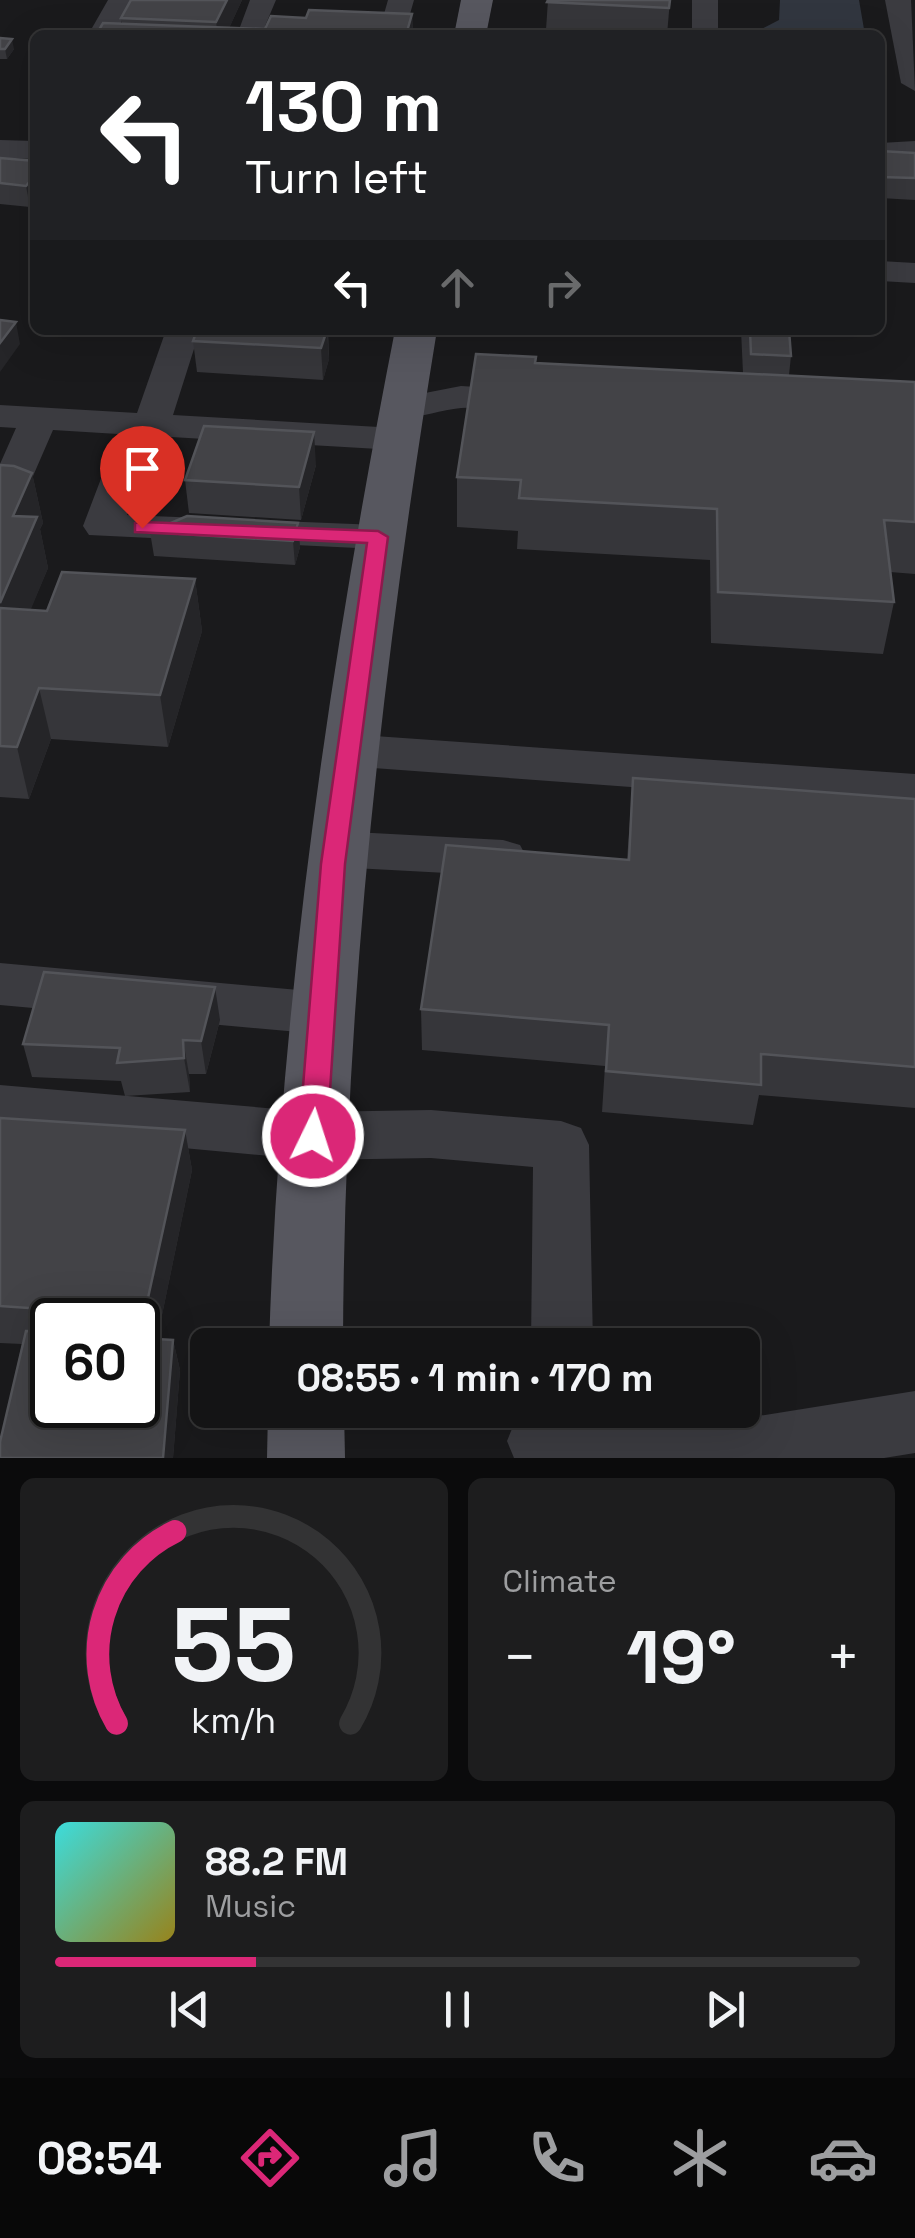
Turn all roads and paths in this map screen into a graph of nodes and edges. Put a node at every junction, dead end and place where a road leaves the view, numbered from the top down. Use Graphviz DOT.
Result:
graph roads {
  1 [pos="121,0"];
  2 [pos="263,0"];
  3 [pos="401,0"];
  4 [pos="477,0"];
  5 [pos="705,0"];
  6 [pos="898,0"];
  7 [pos="104,30"];
  8 [pos="250,30"];
  9 [pos="392,30"];
  10 [pos="471,30"];
  11 [pos="706,30"];
  12 [pos="915,82"];
  13 [pos="0,149"];
  14 [pos="30,150"];
  15 [pos="915,150"];
  16 [pos="885,152"];
  17 [pos="885,272"];
  18 [pos="915,273"];
  19 [pos="182,335"];
  20 [pos="415,335"];
  21 [pos="570,402"];
  22 [pos="0,416"];
  23 [pos="39,419"];
  24 [pos="399,423"];
  25 [pos="146,424"];
  26 [pos="0,506"];
  27 [pos="378,537"];
  28 [pos="346,750"];
  29 [pos="915,791"];
  30 [pos="335,849"];
  31 [pos="546,861"];
  32 [pos="0,984"];
  33 [pos="321,1013"];
  34 [pos="0,1108"];
  35 [pos="313,1136"];
  36 [pos="307,1328"];
  37 [pos="562,1328"];
  38 [pos="915,1422"];
  39 [pos="306,1428"];
  40 [pos="542,1436"];
  41 [pos="739,1454"];
  42 [pos="306,1458"];
  1 -- 7 [label="street"];
  2 -- 8 [label="street"];
  3 -- 9 [label="street"];
  4 -- 10 [label="main road"];
  5 -- 11 [label="street"];
  6 -- 12 [label="street"];
  13 -- 14 [label="street"];
  15 -- 16 [label="street"];
  17 -- 18 [label="street"];
  19 -- 25 [label="street"];
  20 -- 24 [label="main road"];
  21 -- 24 [label="street"];
  22 -- 23 [label="street"];
  23 -- 25 [label="street"];
  23 -- 26 [label="street"];
  24 -- 25 [label="street"];
  24 -- 27 [label="main road"];
  25 -- 27 [label="street"];
  27 -- 28 [label="main road"];
  28 -- 29 [label="street"];
  28 -- 30 [label="main road"];
  30 -- 31 [label="street"];
  30 -- 33 [label="main road"];
  32 -- 33 [label="street"];
  33 -- 35 [label="main road"];
  34 -- 35 [label="street"];
  35 -- 36 [label="main road"];
  35 -- 37 [label="street"];
  38 -- 41 [label="street"];
  39 -- 42 [label="main road"];
  40 -- 41 [label="street"];
}
